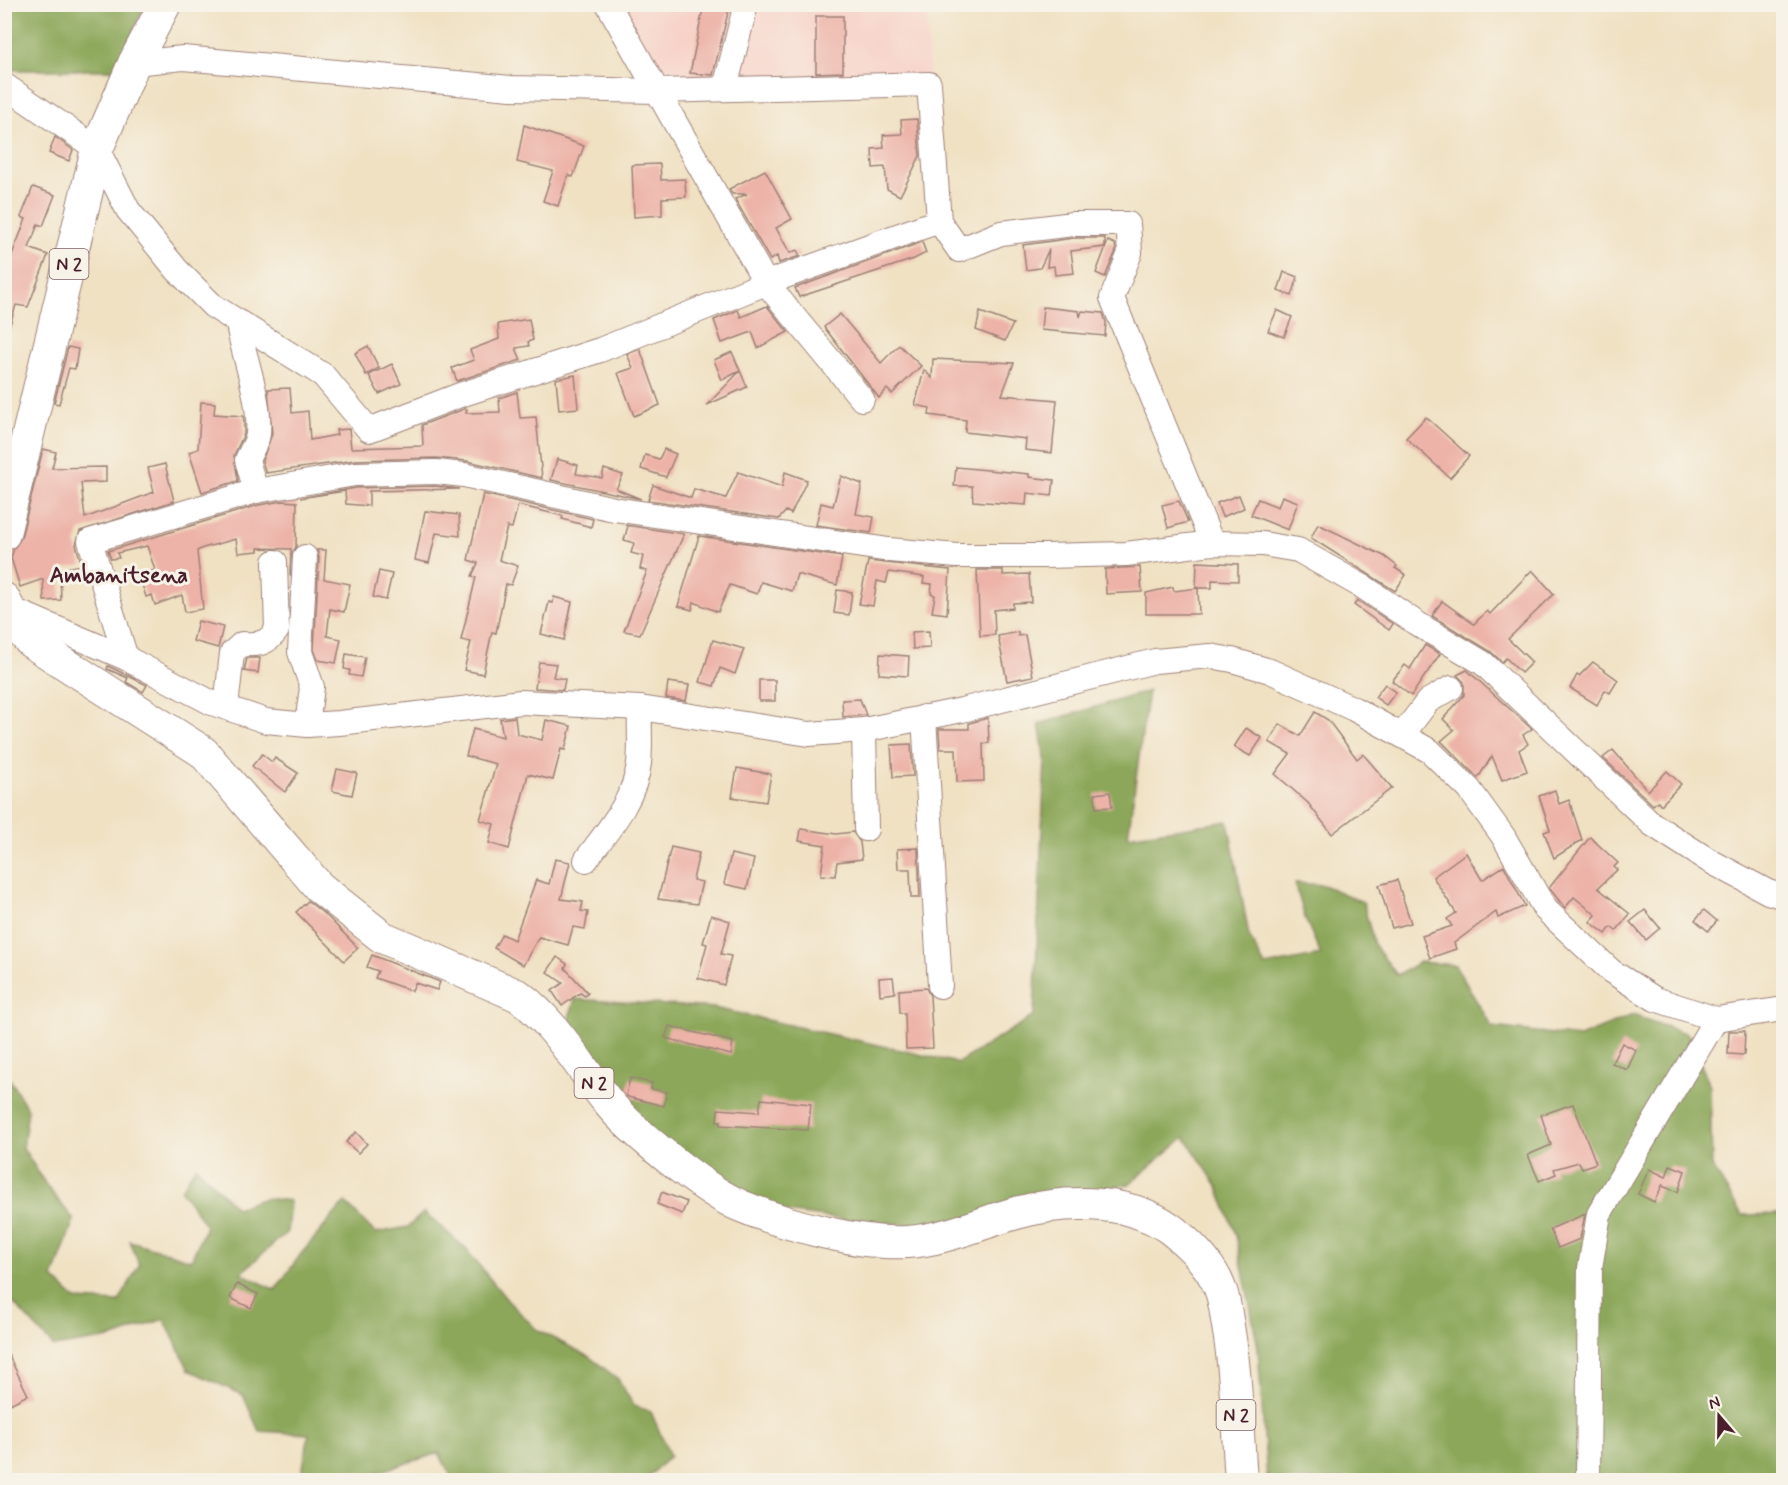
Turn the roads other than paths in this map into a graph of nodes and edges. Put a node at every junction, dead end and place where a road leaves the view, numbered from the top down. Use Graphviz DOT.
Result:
graph roads {
  1 [pos="165,4"];
  2 [pos="608,4"];
  3 [pos="746,4"];
  4 [pos="134,63"];
  5 [pos="4,86"];
  6 [pos="725,88"];
  7 [pos="658,91"];
  8 [pos="97,149"];
  9 [pos="939,221"];
  10 [pos="766,283"];
  11 [pos="238,324"];
  12 [pos="862,399"];
  13 [pos="256,491"];
  14 [pos="4,534"];
  15 [pos="1212,543"];
  16 [pos="305,557"];
  17 [pos="275,562"];
  18 [pos="5,604"];
  19 [pos="126,658"];
  20 [pos="1451,688"];
  21 [pos="226,707"];
  22 [pos="640,708"];
  23 [pos="924,717"];
  24 [pos="307,725"];
  25 [pos="864,730"];
  26 [pos="1403,734"];
  27 [pos="866,829"];
  28 [pos="586,860"];
  29 [pos="1784,897"];
  30 [pos="940,986"];
  31 [pos="1784,1009"];
  32 [pos="1716,1019"];
  33 [pos="1241,1480"];
  34 [pos="1588,1480"];
  1 -- 4 [label="main road, N 2"];
  2 -- 7 [label="street"];
  3 -- 6 [label="street"];
  4 -- 7 [label="street"];
  4 -- 8 [label="main road, N 2"];
  5 -- 8 [label="street"];
  6 -- 7 [label="street"];
  6 -- 9 [label="street"];
  7 -- 10 [label="street"];
  8 -- 11 [label="street"];
  8 -- 14 [label="main road, N 2"];
  9 -- 10 [label="street"];
  9 -- 15 [label="street"];
  10 -- 11 [label="street"];
  10 -- 12 [label="street"];
  11 -- 13 [label="street"];
  13 -- 15 [label="street"];
  13 -- 19 [label="street"];
  15 -- 29 [label="street"];
  16 -- 24 [label="street"];
  17 -- 21 [label="street"];
  18 -- 19 [label="street"];
  18 -- 33 [label="main road, N 2"];
  19 -- 21 [label="street"];
  20 -- 26 [label="street"];
  21 -- 24 [label="street"];
  22 -- 24 [label="street"];
  22 -- 25 [label="street"];
  22 -- 28 [label="street"];
  23 -- 25 [label="street"];
  23 -- 26 [label="street"];
  23 -- 30 [label="street"];
  25 -- 27 [label="street"];
  26 -- 32 [label="street"];
  31 -- 32 [label="street"];
  32 -- 34 [label="street"];
}
